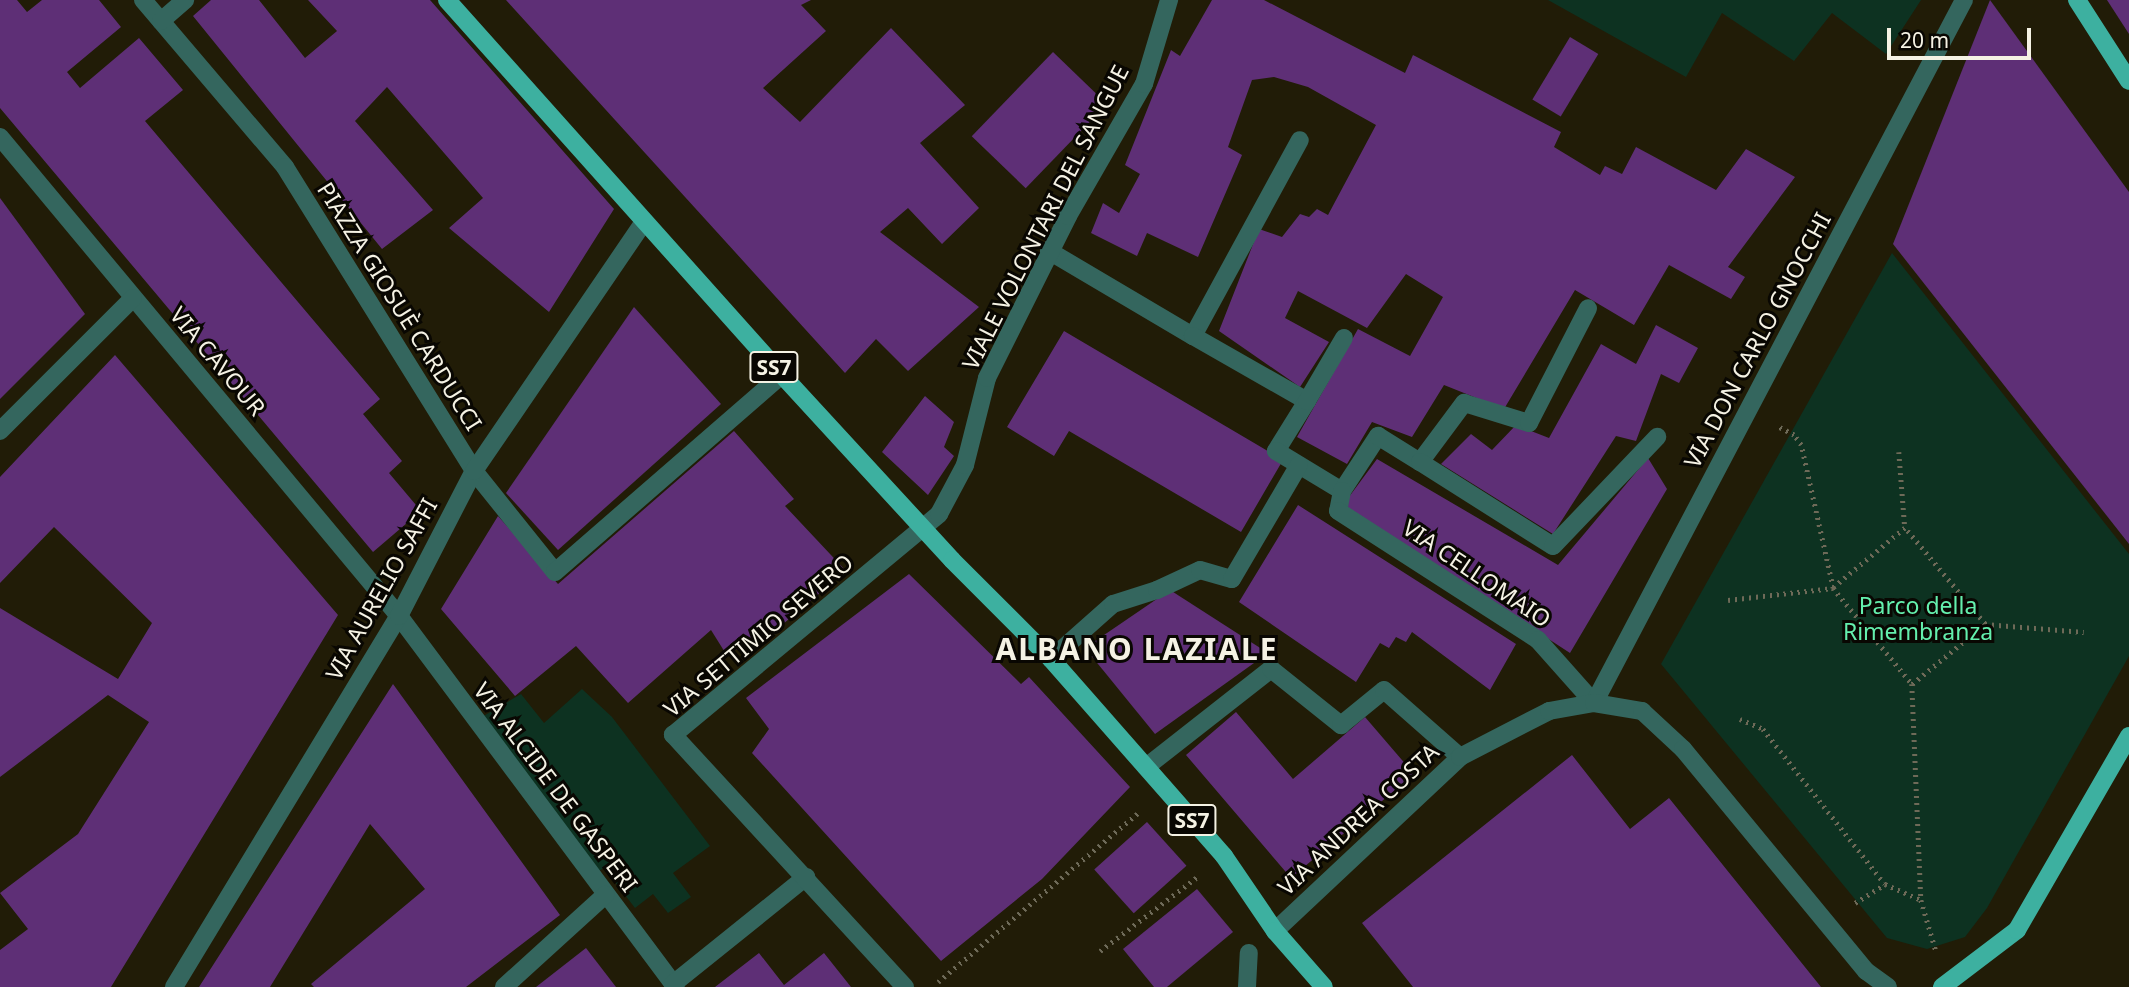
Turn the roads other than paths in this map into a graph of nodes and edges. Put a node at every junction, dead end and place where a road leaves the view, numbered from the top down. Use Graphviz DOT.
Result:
graph roads {
  1 [pos="144,0"];
  2 [pos="185,0"];
  3 [pos="447,0"];
  4 [pos="1169,0"];
  5 [pos="1964,0"];
  6 [pos="2077,0"];
  7 [pos="161,21"];
  8 [pos="2129,81"];
  9 [pos="0,137"];
  10 [pos="1300,140"];
  11 [pos="643,223"];
  12 [pos="1049,251"];
  13 [pos="133,299"];
  14 [pos="1588,308"];
  15 [pos="1193,336"];
  16 [pos="1344,338"];
  17 [pos="782,375"];
  18 [pos="1307,401"];
  19 [pos="0,431"];
  20 [pos="1657,437"];
  21 [pos="1420,462"];
  22 [pos="1299,465"];
  23 [pos="474,471"];
  24 [pos="1342,491"];
  25 [pos="924,530"];
  26 [pos="399,616"];
  27 [pos="1051,659"];
  28 [pos="1594,703"];
  29 [pos="2129,736"];
  30 [pos="1460,757"];
  31 [pos="1146,766"];
  32 [pos="806,877"];
  33 [pos="605,895"];
  34 [pos="1275,931"];
  35 [pos="1249,953"];
  36 [pos="675,985"];
  37 [pos="1944,986"];
  38 [pos="174,987"];
  39 [pos="505,987"];
  40 [pos="905,987"];
  41 [pos="1247,987"];
  42 [pos="1324,987"];
  43 [pos="1888,987"];
  1 -- 7 [label="street, PIAZZA GIOSUÈ CARDUCCI"];
  2 -- 7 [label="street"];
  3 -- 11 [label="main road, SS7"];
  4 -- 12 [label="street, VIALE VOLONTARI DEL SANGUE"];
  5 -- 28 [label="street, VIA DON CARLO GNOCCHI"];
  6 -- 8 [label="main road"];
  7 -- 23 [label="street, PIAZZA GIOSUÈ CARDUCCI"];
  9 -- 13 [label="street, VIA CAVOUR"];
  10 -- 15 [label="street"];
  11 -- 17 [label="main road, SS7"];
  11 -- 23 [label="street, VIA AURELIO SAFFI"];
  12 -- 15 [label="street"];
  12 -- 25 [label="street, VIALE VOLONTARI DEL SANGUE"];
  13 -- 19 [label="street"];
  13 -- 26 [label="street, VIA CAVOUR"];
  14 -- 21 [label="street"];
  15 -- 18 [label="street"];
  16 -- 18 [label="street"];
  17 -- 23 [label="street, PIAZZA GIOSUÈ CARDUCCI"];
  17 -- 25 [label="main road, SS7"];
  18 -- 22 [label="street"];
  20 -- 21 [label="street"];
  21 -- 24 [label="street"];
  22 -- 24 [label="street"];
  22 -- 27 [label="street"];
  23 -- 26 [label="street, VIA AURELIO SAFFI"];
  24 -- 28 [label="street, VIA CELLOMAIO"];
  25 -- 27 [label="main road, SS7"];
  25 -- 32 [label="street, VIA SETTIMIO SEVERO"];
  26 -- 33 [label="street, VIA ALCIDE DE GASPERI"];
  26 -- 38 [label="street, VIA AURELIO SAFFI"];
  27 -- 31 [label="main road, SS7"];
  28 -- 30 [label="street, VIA ANDREA COSTA"];
  28 -- 43 [label="street, VIA ANDREA COSTA"];
  29 -- 37 [label="main road"];
  30 -- 31 [label="street"];
  30 -- 34 [label="street, VIA ANDREA COSTA"];
  31 -- 34 [label="main road, SS7"];
  32 -- 36 [label="street"];
  32 -- 40 [label="street"];
  33 -- 36 [label="street, VIA ALCIDE DE GASPERI"];
  33 -- 39 [label="street"];
  34 -- 42 [label="main road, SS7"];
  35 -- 41 [label="street"];
}
